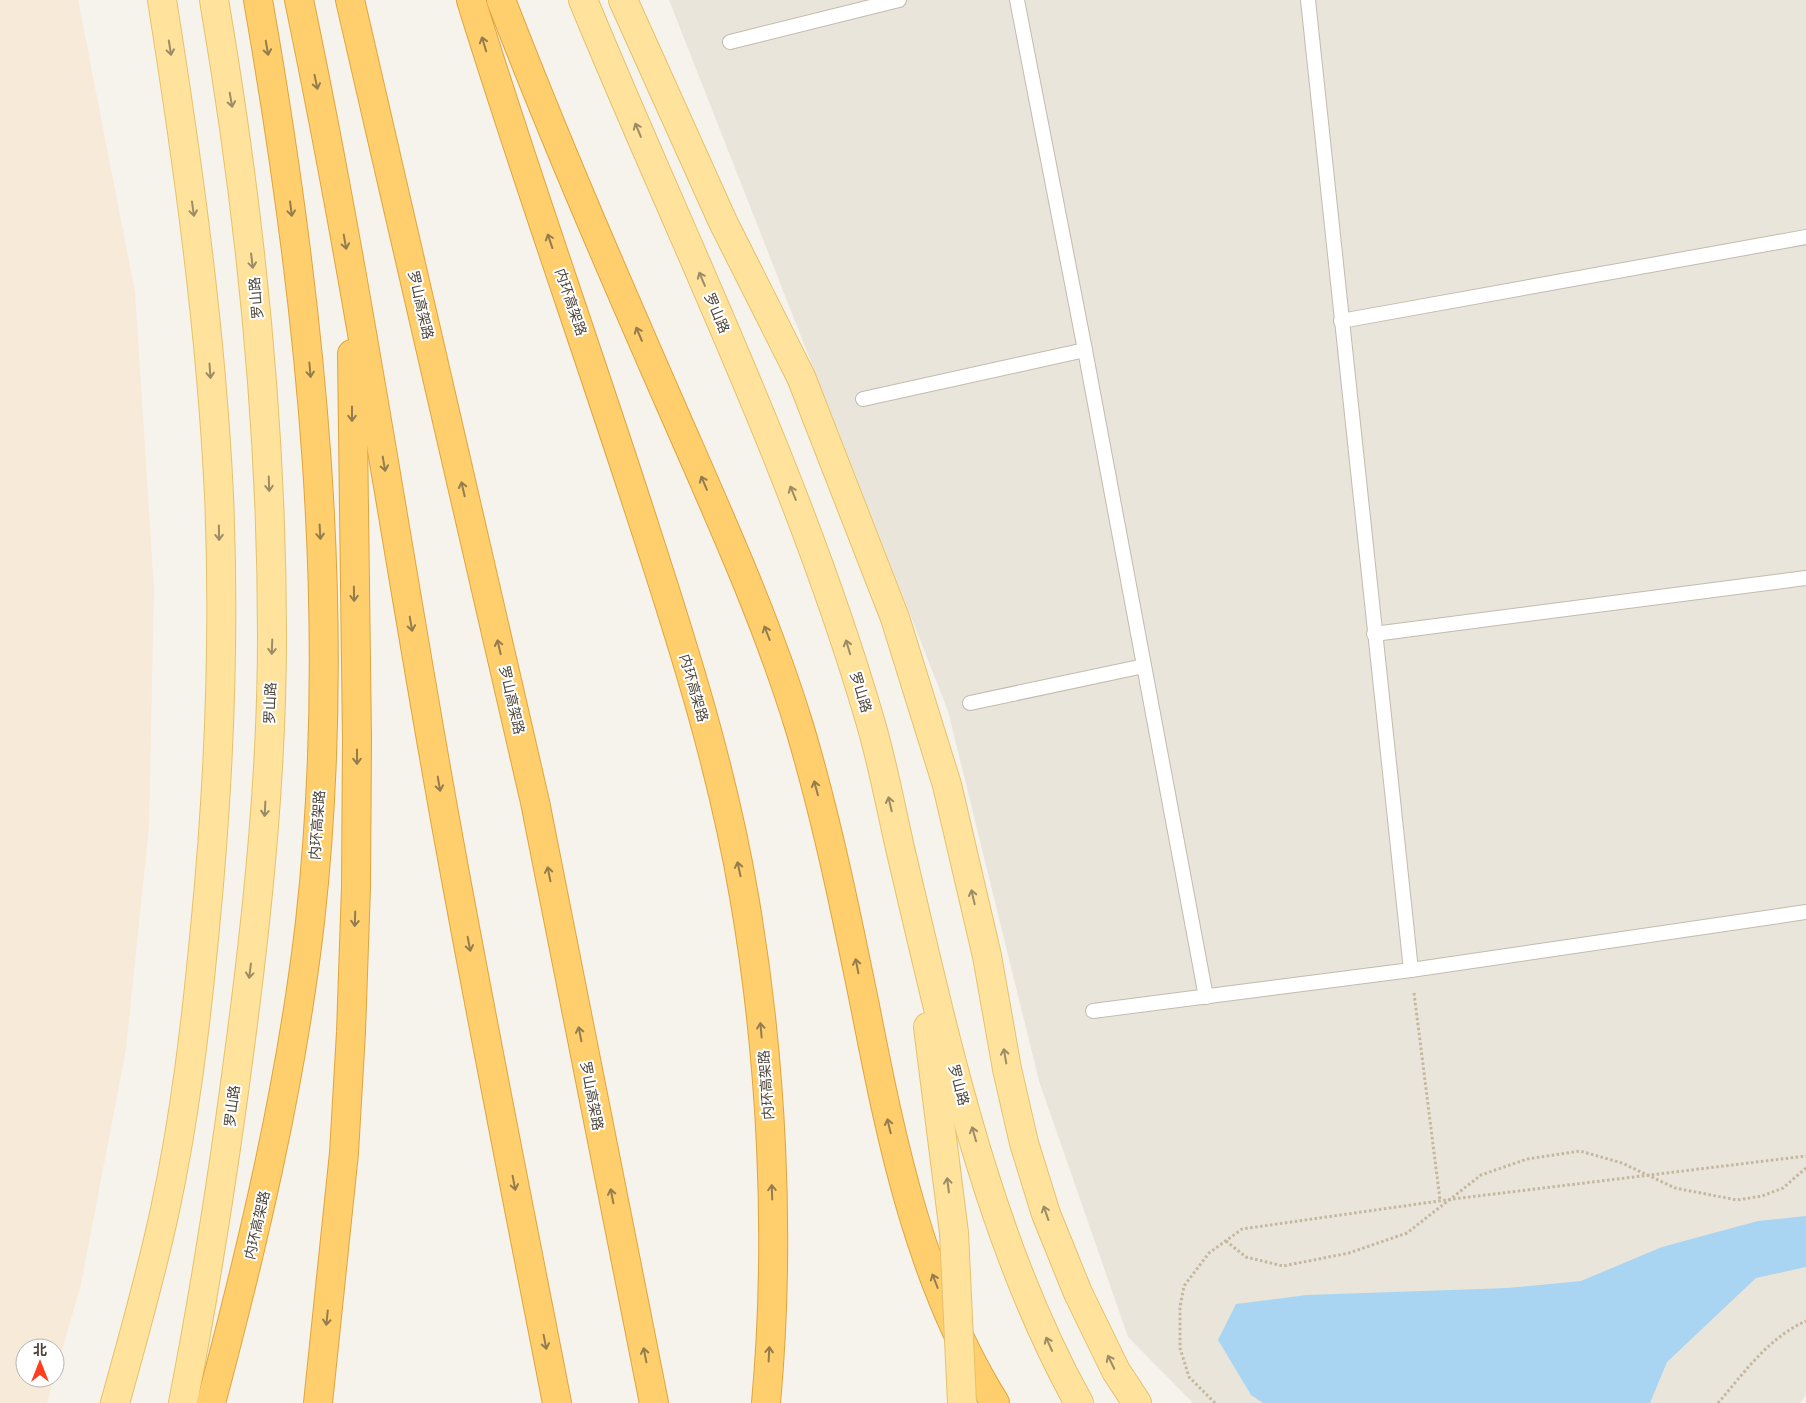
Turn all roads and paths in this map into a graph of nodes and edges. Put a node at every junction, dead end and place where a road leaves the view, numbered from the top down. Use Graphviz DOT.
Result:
graph roads {
  1 [pos="162,0"];
  2 [pos="214,0"];
  3 [pos="258,0"];
  4 [pos="299,0"];
  5 [pos="350,0"];
  6 [pos="471,0"];
  7 [pos="501,0"];
  8 [pos="583,0"];
  9 [pos="623,0"];
  10 [pos="900,0"];
  11 [pos="1017,0"];
  12 [pos="1310,0"];
  13 [pos="730,42"];
  14 [pos="1806,237"];
  15 [pos="352,278"];
  16 [pos="1342,322"];
  17 [pos="1085,350"];
  18 [pos="863,399"];
  19 [pos="1806,578"];
  20 [pos="1374,634"];
  21 [pos="1144,666"];
  22 [pos="970,703"];
  23 [pos="901,851"];
  24 [pos="1806,912"];
  25 [pos="1411,970"];
  26 [pos="1206,997"];
  27 [pos="1093,1011"];
  28 [pos="1806,1156"];
  29 [pos="1806,1168"];
  30 [pos="1647,1175"];
  31 [pos="1452,1199"];
  32 [pos="1440,1200"];
  33 [pos="1226,1241"];
  34 [pos="1806,1321"];
  35 [pos="115,1403"];
  36 [pos="183,1403"];
  37 [pos="211,1403"];
  38 [pos="318,1403"];
  39 [pos="557,1403"];
  40 [pos="654,1403"];
  41 [pos="766,1403"];
  42 [pos="962,1403"];
  43 [pos="995,1403"];
  44 [pos="1079,1403"];
  45 [pos="1137,1403"];
  46 [pos="1215,1403"];
  47 [pos="1718,1403"];
  1 -- 35 [label="main road, one-way"];
  2 -- 36 [label="main road, 罗山路, one-way"];
  3 -- 37 [label="highway, 内环高架路, one-way"];
  4 -- 15 [label="highway, one-way"];
  40 -- 5 [label="highway, 罗山高架路, one-way"];
  41 -- 6 [label="highway, 内环高架路, one-way"];
  43 -- 7 [label="highway, one-way"];
  23 -- 8 [label="main road, 罗山路, one-way"];
  45 -- 9 [label="main road, one-way"];
  10 -- 13 [label="lane"];
  11 -- 17 [label="lane"];
  12 -- 16 [label="lane"];
  14 -- 16 [label="lane"];
  15 -- 38 [label="highway, one-way"];
  15 -- 39 [label="highway, one-way"];
  16 -- 20 [label="lane"];
  17 -- 18 [label="lane"];
  17 -- 21 [label="lane"];
  19 -- 20 [label="lane"];
  20 -- 25 [label="lane"];
  21 -- 22 [label="lane"];
  21 -- 26 [label="lane"];
  42 -- 23 [label="main road, one-way, bridge"];
  44 -- 23 [label="main road, 罗山路, one-way"];
  24 -- 25 [label="lane"];
  25 -- 26 [label="lane"];
  25 -- 32 [label="path"];
  26 -- 27 [label="lane"];
  28 -- 30 [label="path"];
  29 -- 30 [label="path"];
  30 -- 31 [label="path"];
  30 -- 31 [label="path"];
  31 -- 32 [label="path"];
  31 -- 33 [label="path"];
  32 -- 33 [label="path"];
  33 -- 46 [label="path"];
  34 -- 47 [label="path"];
}
